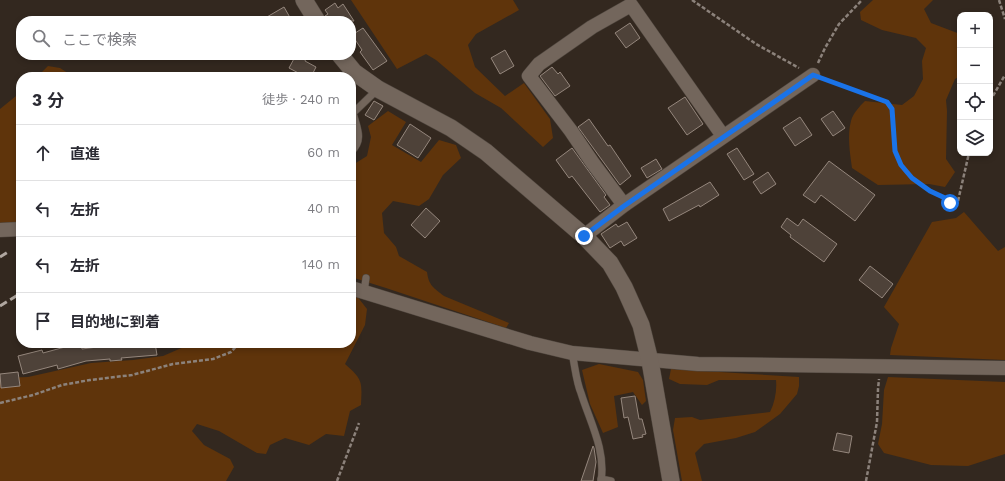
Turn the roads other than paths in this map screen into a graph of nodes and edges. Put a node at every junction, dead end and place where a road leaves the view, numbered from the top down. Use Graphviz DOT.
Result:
graph roads {
  1 [pos="304,0"];
  2 [pos="314,16"];
  3 [pos="344,60"];
  4 [pos="354,72"];
  5 [pos="356,73"];
  6 [pos="813,75"];
  7 [pos="378,89"];
  8 [pos="356,110"];
  9 [pos="356,124"];
  10 [pos="723,136"];
  11 [pos="356,147"];
  12 [pos="624,206"];
  13 [pos="16,228"];
  14 [pos="0,230"];
  15 [pos="584,236"];
  16 [pos="360,286"];
  17 [pos="572,353"];
  18 [pos="650,361"];
  19 [pos="1005,368"];
  20 [pos="601,480"];
  21 [pos="611,481"];
  22 [pos="672,481"];
  1 -- 2 [label="street"];
  3 -- 4 [label="street"];
  5 -- 7 [label="street"];
  6 -- 10 [label="street"];
  7 -- 8 [label="lane"];
  7 -- 15 [label="street"];
  9 -- 11 [label="lane"];
  10 -- 12 [label="street"];
  10 -- 12 [label="street"];
  12 -- 15 [label="street"];
  13 -- 14 [label="street"];
  15 -- 18 [label="street"];
  16 -- 17 [label="street"];
  17 -- 18 [label="street"];
  17 -- 20 [label="lane"];
  18 -- 19 [label="street"];
  18 -- 22 [label="street"];
  20 -- 21 [label="lane"];
}
